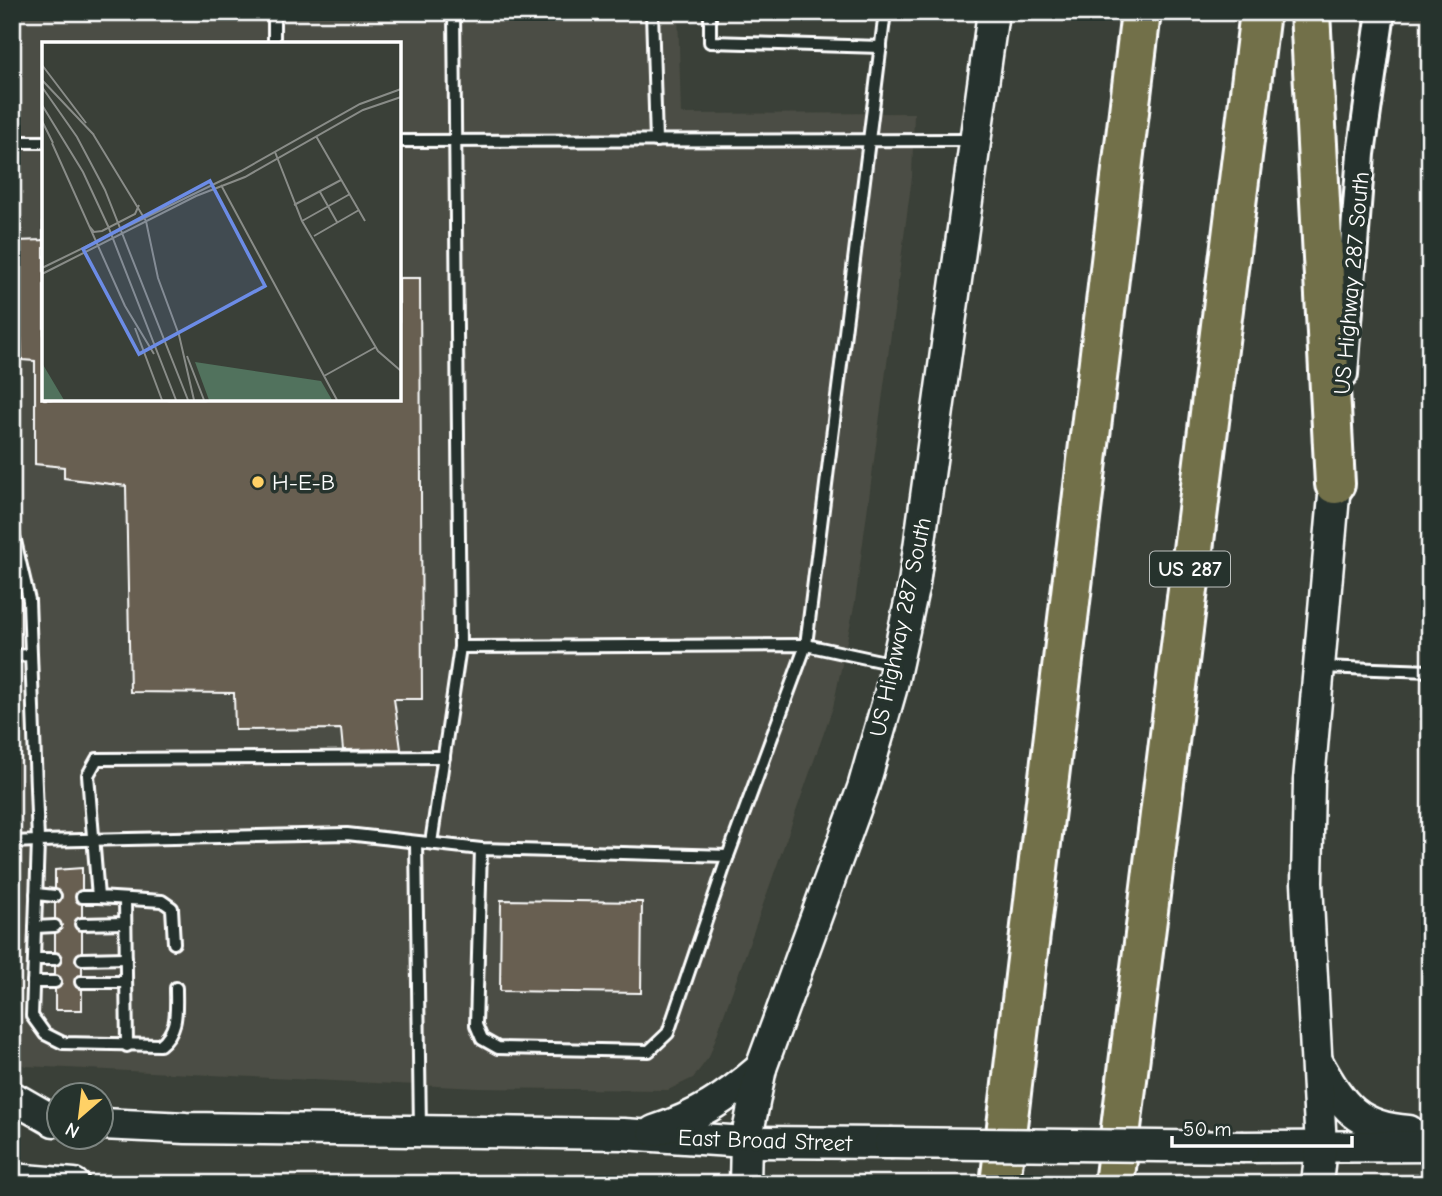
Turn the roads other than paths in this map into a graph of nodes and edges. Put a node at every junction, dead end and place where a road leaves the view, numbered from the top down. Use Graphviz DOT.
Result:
graph roads {
  1 [pos="274,12"];
  2 [pos="454,12"];
  3 [pos="652,12"];
  4 [pos="710,12"];
  5 [pos="885,12"];
  6 [pos="993,12"];
  7 [pos="1141,12"];
  8 [pos="1260,12"];
  9 [pos="1310,12"];
  10 [pos="1381,12"];
  11 [pos="274,42"];
  12 [pos="881,47"];
  13 [pos="869,138"];
  14 [pos="976,140"];
  15 [pos="401,141"];
  16 [pos="453,141"];
  17 [pos="656,141"];
  18 [pos="12,142"];
  19 [pos="42,142"];
  20 [pos="1335,484"];
  21 [pos="12,528"];
  22 [pos="806,645"];
  23 [pos="460,647"];
  24 [pos="30,655"];
  25 [pos="12,656"];
  26 [pos="897,664"];
  27 [pos="1318,667"];
  28 [pos="1430,671"];
  29 [pos="444,757"];
  30 [pos="38,841"];
  31 [pos="12,842"];
  32 [pos="416,842"];
  33 [pos="93,843"];
  34 [pos="431,844"];
  35 [pos="481,849"];
  36 [pos="728,856"];
  37 [pos="36,894"];
  38 [pos="55,896"];
  39 [pos="82,897"];
  40 [pos="98,897"];
  41 [pos="125,899"];
  42 [pos="125,923"];
  43 [pos="82,924"];
  44 [pos="55,926"];
  45 [pos="35,927"];
  46 [pos="174,943"];
  47 [pos="125,958"];
  48 [pos="34,959"];
  49 [pos="55,959"];
  50 [pos="82,959"];
  51 [pos="33,982"];
  52 [pos="55,982"];
  53 [pos="81,982"];
  54 [pos="126,982"];
  55 [pos="176,988"];
  56 [pos="127,1046"];
  57 [pos="1316,1060"];
  58 [pos="761,1068"];
  59 [pos="12,1097"];
  60 [pos="46,1115"];
  61 [pos="12,1116"];
  62 [pos="46,1120"];
  63 [pos="116,1124"];
  64 [pos="420,1132"];
  65 [pos="639,1135"];
  66 [pos="1430,1136"];
  67 [pos="746,1142"];
  68 [pos="1430,1146"];
  69 [pos="1321,1147"];
  70 [pos="12,1179"];
  71 [pos="74,1184"];
  72 [pos="745,1184"];
  73 [pos="1000,1184"];
  74 [pos="1114,1184"];
  75 [pos="1317,1184"];
  1 -- 11 [label="lane"];
  2 -- 16 [label="lane"];
  3 -- 17 [label="lane"];
  4 -- 12 [label="lane"];
  5 -- 12 [label="lane"];
  6 -- 14 [label="main road, US Highway 287 South"];
  7 -- 73 [label="highway"];
  8 -- 74 [label="highway, US 287"];
  9 -- 20 [label="highway"];
  10 -- 20 [label="street, US Highway 287 South"];
  12 -- 13 [label="lane"];
  13 -- 14 [label="lane"];
  13 -- 17 [label="lane"];
  13 -- 22 [label="lane"];
  14 -- 26 [label="main road, US Highway 287 South"];
  15 -- 16 [label="lane"];
  16 -- 17 [label="lane"];
  16 -- 23 [label="lane"];
  18 -- 19 [label="lane"];
  20 -- 27 [label="main road, US Highway 287 South"];
  21 -- 24 [label="lane"];
  22 -- 23 [label="lane"];
  22 -- 26 [label="lane"];
  22 -- 36 [label="lane"];
  23 -- 29 [label="lane"];
  24 -- 25 [label="lane"];
  24 -- 30 [label="lane"];
  26 -- 58 [label="main road, US Highway 287 South"];
  27 -- 28 [label="lane"];
  27 -- 57 [label="main road, US Highway 287 South"];
  29 -- 33 [label="lane"];
  29 -- 34 [label="lane"];
  30 -- 31 [label="lane"];
  30 -- 33 [label="lane"];
  30 -- 37 [label="lane"];
  32 -- 33 [label="lane"];
  32 -- 34 [label="lane"];
  32 -- 64 [label="lane"];
  33 -- 40 [label="lane"];
  34 -- 35 [label="lane"];
  35 -- 36 [label="lane"];
  35 -- 36 [label="lane"];
  37 -- 38 [label="lane"];
  37 -- 45 [label="lane"];
  39 -- 40 [label="lane"];
  40 -- 41 [label="lane"];
  41 -- 42 [label="lane"];
  41 -- 46 [label="lane"];
  42 -- 43 [label="lane"];
  42 -- 47 [label="lane"];
  44 -- 45 [label="lane"];
  45 -- 48 [label="lane"];
  47 -- 50 [label="lane"];
  47 -- 54 [label="lane"];
  48 -- 49 [label="lane"];
  48 -- 51 [label="lane"];
  51 -- 52 [label="lane"];
  51 -- 56 [label="lane"];
  53 -- 54 [label="lane"];
  54 -- 56 [label="lane"];
  55 -- 56 [label="lane"];
  57 -- 66 [label="main road"];
  57 -- 69 [label="main road, US Highway 287 South"];
  58 -- 65 [label="main road"];
  58 -- 67 [label="main road, US Highway 287 South"];
  59 -- 60 [label="main road"];
  61 -- 62 [label="main road"];
  63 -- 64 [label="main road, East Broad Street"];
  64 -- 65 [label="main road, East Broad Street"];
  65 -- 67 [label="main road, East Broad Street"];
  67 -- 69 [label="main road, East Broad Street, bridge"];
  67 -- 72 [label="main road, US Highway 287 South"];
  68 -- 69 [label="main road, East Broad Street"];
  69 -- 75 [label="main road, US Highway 287 South"];
  70 -- 71 [label="main road"];
}
